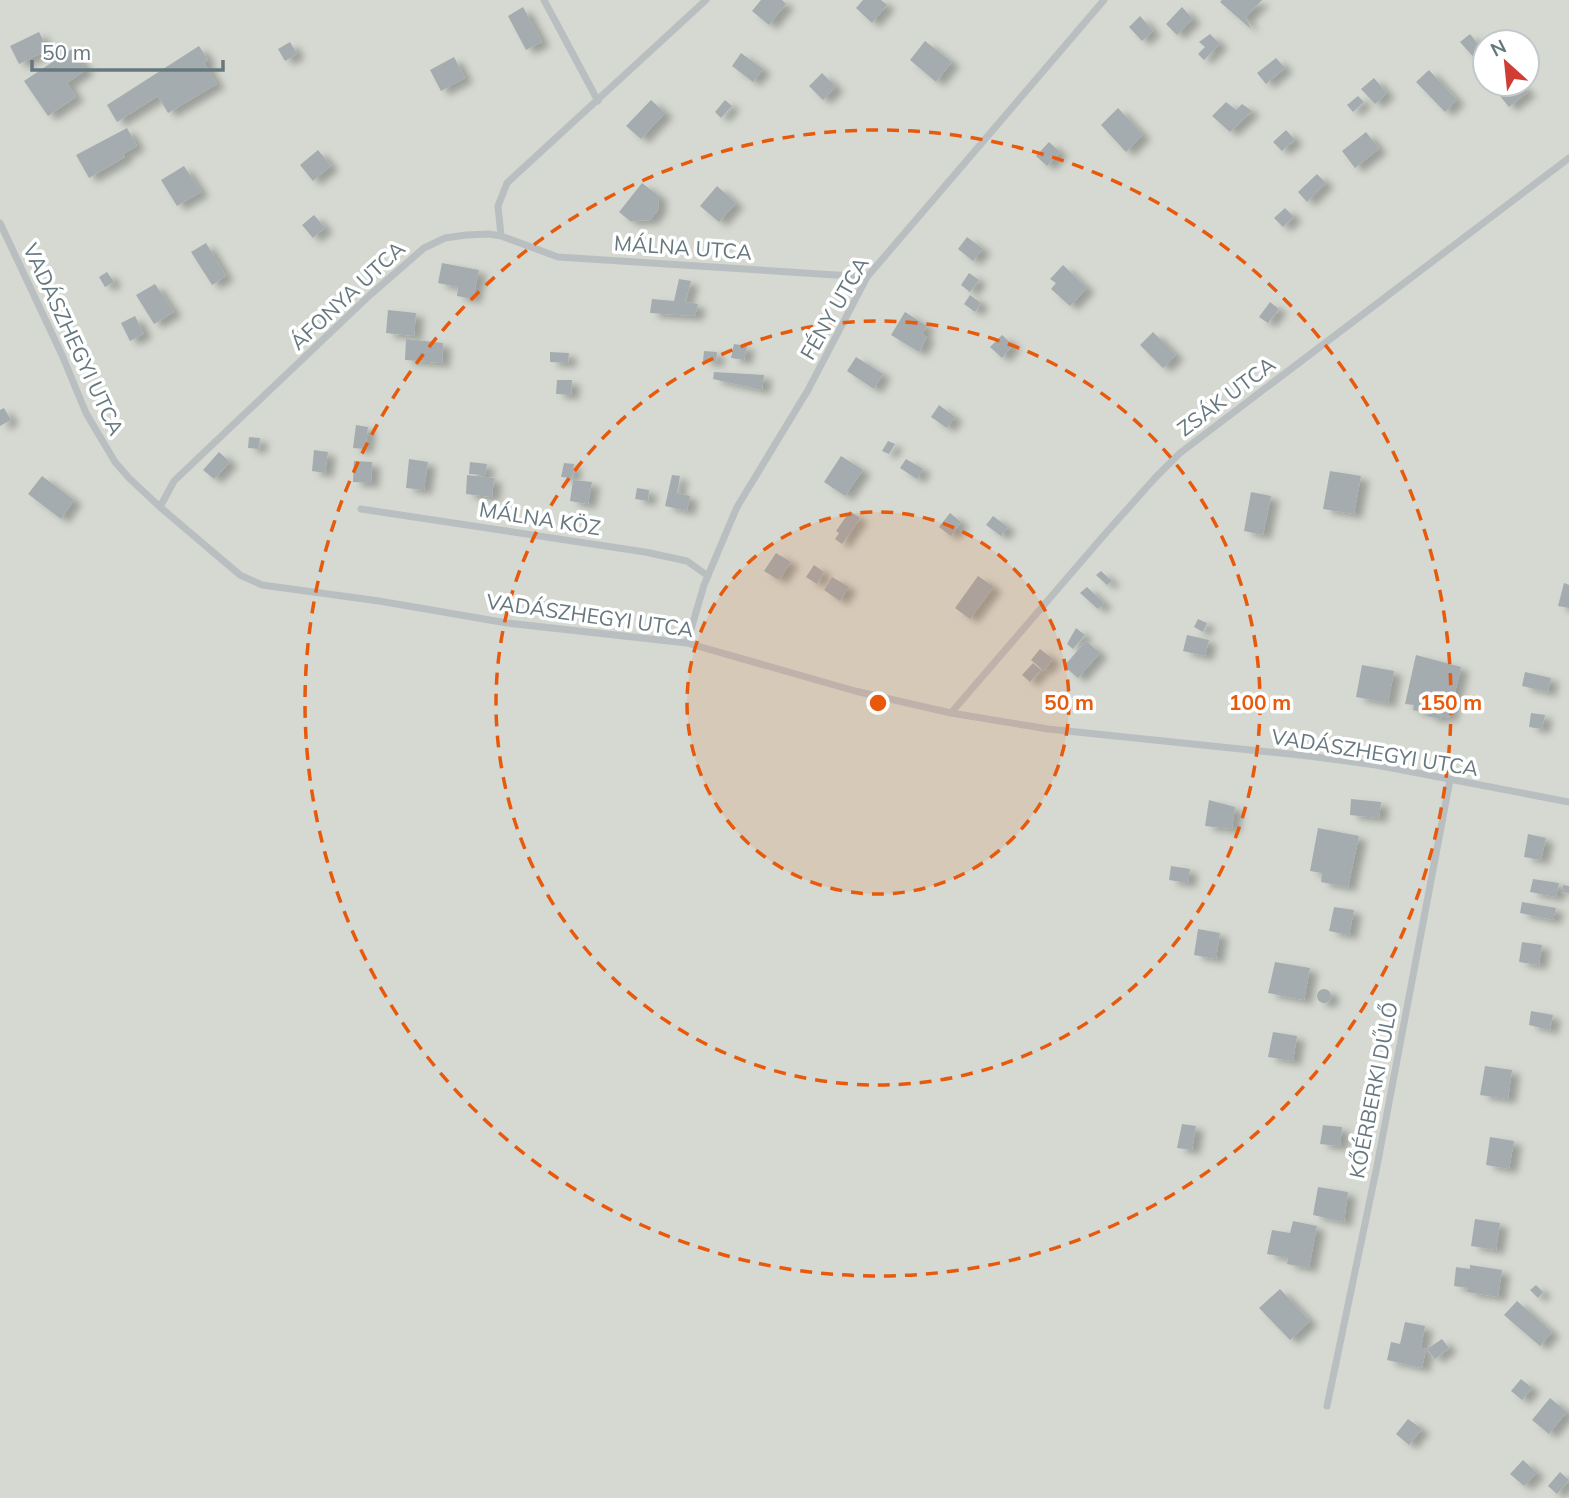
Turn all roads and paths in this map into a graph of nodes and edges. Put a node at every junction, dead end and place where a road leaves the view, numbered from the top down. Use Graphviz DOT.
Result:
graph roads {
  1 [pos="544,0"];
  2 [pos="706,0"];
  3 [pos="1104,0"];
  4 [pos="598,101"];
  5 [pos="1569,158"];
  6 [pos="0,223"];
  7 [pos="501,236"];
  8 [pos="867,277"];
  9 [pos="160,507"];
  10 [pos="361,509"];
  11 [pos="708,576"];
  12 [pos="687,643"];
  13 [pos="951,713"];
  14 [pos="1450,780"];
  15 [pos="1569,802"];
  16 [pos="1327,1406"];
  1 -- 4 [label="street"];
  2 -- 4 [label="street"];
  3 -- 8 [label="street, FÉNY UTCA"];
  4 -- 7 [label="street"];
  5 -- 13 [label="street, ZSÁK UTCA"];
  6 -- 9 [label="street, VADÁSZHEGYI UTCA"];
  7 -- 8 [label="street, MÁLNA UTCA"];
  7 -- 9 [label="street, ÁFONYA UTCA"];
  8 -- 11 [label="street, FÉNY UTCA"];
  9 -- 12 [label="street, VADÁSZHEGYI UTCA"];
  10 -- 11 [label="street, MÁLNA KÖZ"];
  11 -- 12 [label="street, FÉNY UTCA"];
  12 -- 13 [label="street, VADÁSZHEGYI UTCA"];
  13 -- 14 [label="street, VADÁSZHEGYI UTCA"];
  14 -- 15 [label="street, VADÁSZHEGYI UTCA"];
  14 -- 16 [label="street, KŐÉRBERKI DŰLŐ"];
}
